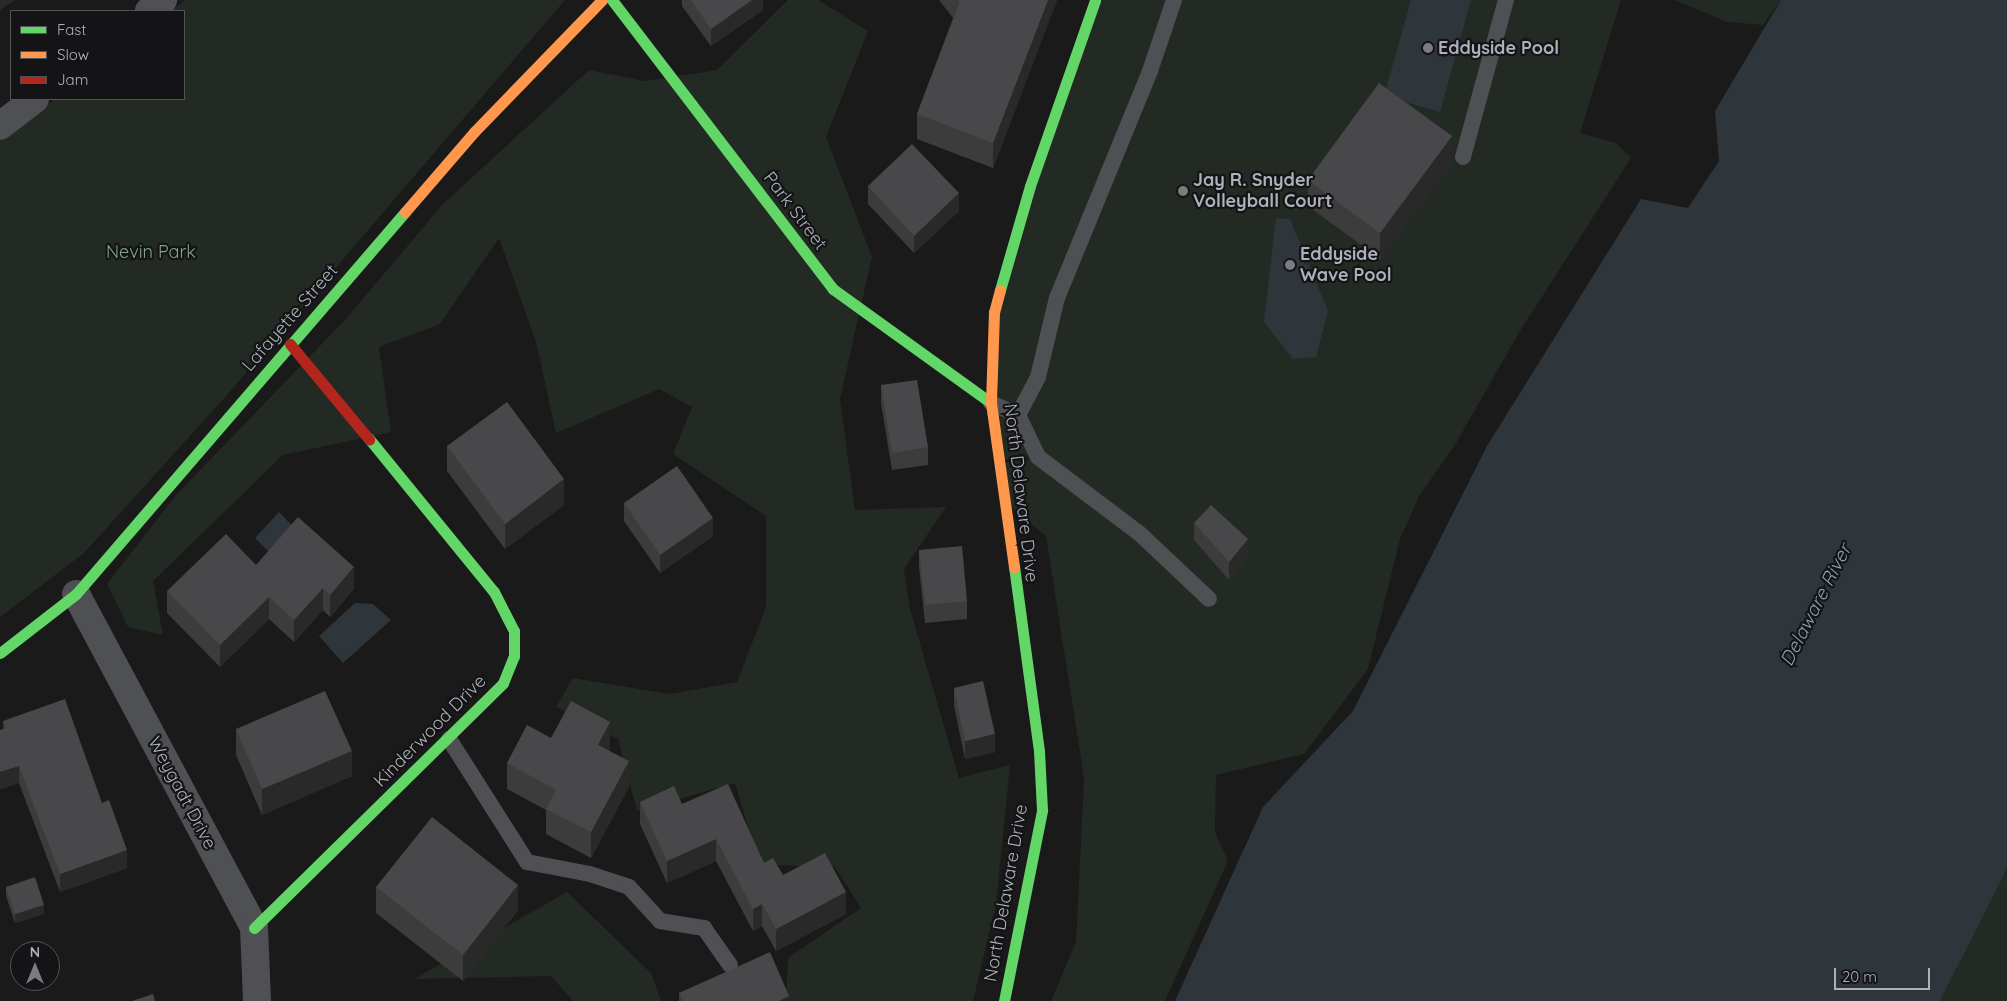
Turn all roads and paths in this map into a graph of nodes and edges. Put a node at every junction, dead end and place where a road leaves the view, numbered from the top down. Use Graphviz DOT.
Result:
graph roads {
  1 [pos="163,0"];
  2 [pos="602,0"];
  3 [pos="612,0"];
  4 [pos="1095,0"];
  5 [pos="1174,0"];
  6 [pos="1506,0"];
  7 [pos="150,10"];
  8 [pos="35,100"];
  9 [pos="0,126"];
  10 [pos="1464,157"];
  11 [pos="290,344"];
  12 [pos="991,403"];
  13 [pos="1018,415"];
  14 [pos="76,594"];
  15 [pos="1208,599"];
  16 [pos="0,653"];
  17 [pos="449,739"];
  18 [pos="254,928"];
  19 [pos="730,965"];
  20 [pos="257,1001"];
  21 [pos="1004,1001"];
  1 -- 7 [label="street"];
  2 -- 11 [label="street, Lafayette Street"];
  3 -- 12 [label="street, Park Street"];
  4 -- 12 [label="street, North Delaware Drive"];
  5 -- 13 [label="lane"];
  6 -- 10 [label="lane"];
  8 -- 9 [label="street"];
  11 -- 14 [label="street, Lafayette Street"];
  11 -- 17 [label="street, Kinderwood Drive"];
  12 -- 13 [label="lane"];
  12 -- 21 [label="street, North Delaware Drive"];
  13 -- 15 [label="lane"];
  14 -- 16 [label="street, Lafayette Street"];
  14 -- 18 [label="street, Weygadt Drive"];
  17 -- 18 [label="street, Kinderwood Drive"];
  17 -- 19 [label="lane"];
  18 -- 20 [label="street, Weygadt Drive"];
}
